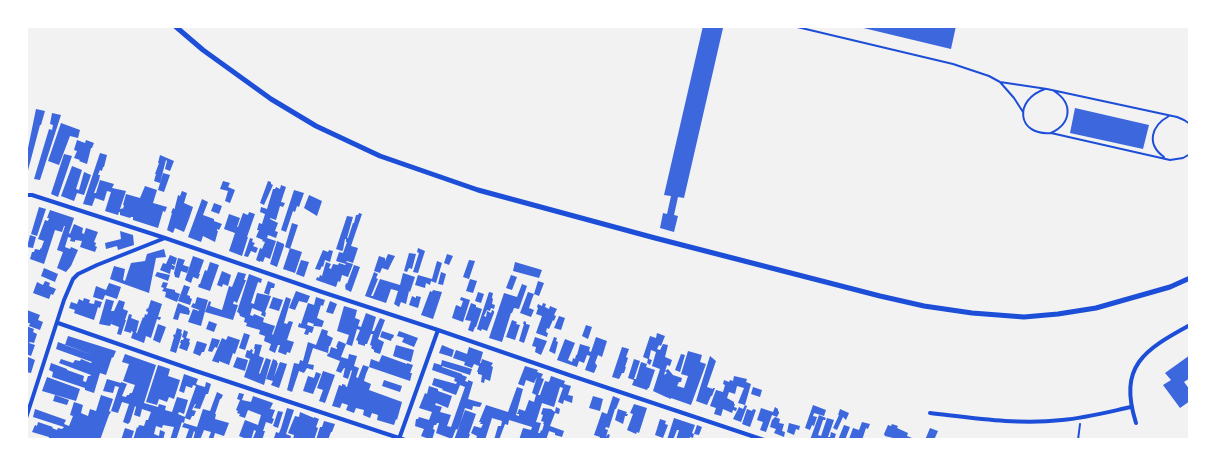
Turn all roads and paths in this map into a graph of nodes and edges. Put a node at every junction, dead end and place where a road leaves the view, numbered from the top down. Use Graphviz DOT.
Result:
graph roads {
  1 [pos="175,26"];
  2 [pos="793,26"];
  3 [pos="1000,82"];
  4 [pos="1047,89"];
  5 [pos="1052,90"];
  6 [pos="1023,112"];
  7 [pos="1169,116"];
  8 [pos="1190,124"];
  9 [pos="1051,133"];
  10 [pos="1190,154"];
  11 [pos="1166,159"];
  12 [pos="26,195"];
  13 [pos="165,238"];
  14 [pos="1190,278"];
  15 [pos="58,323"];
  16 [pos="1190,325"];
  17 [pos="438,330"];
  18 [pos="1131,407"];
  19 [pos="930,414"];
  20 [pos="1081,417"];
  21 [pos="26,418"];
  22 [pos="1136,422"];
  23 [pos="399,439"];
  24 [pos="405,440"];
  25 [pos="764,440"];
  26 [pos="1078,440"];
  1 -- 14 [label="street"];
  2 -- 3 [label="lane"];
  3 -- 4 [label="lane"];
  3 -- 6 [label="lane"];
  4 -- 5 [label="lane"];
  4 -- 6 [label="lane"];
  5 -- 7 [label="lane"];
  5 -- 9 [label="lane"];
  6 -- 9 [label="lane"];
  7 -- 8 [label="lane"];
  7 -- 11 [label="lane"];
  9 -- 11 [label="lane"];
  10 -- 11 [label="lane"];
  12 -- 13 [label="street"];
  13 -- 15 [label="street"];
  13 -- 17 [label="street"];
  15 -- 21 [label="street"];
  15 -- 23 [label="street"];
  16 -- 18 [label="street"];
  17 -- 23 [label="street"];
  17 -- 25 [label="street"];
  18 -- 20 [label="street"];
  18 -- 22 [label="street"];
  19 -- 20 [label="street"];
  20 -- 26 [label="path"];
  23 -- 24 [label="street"];
}
